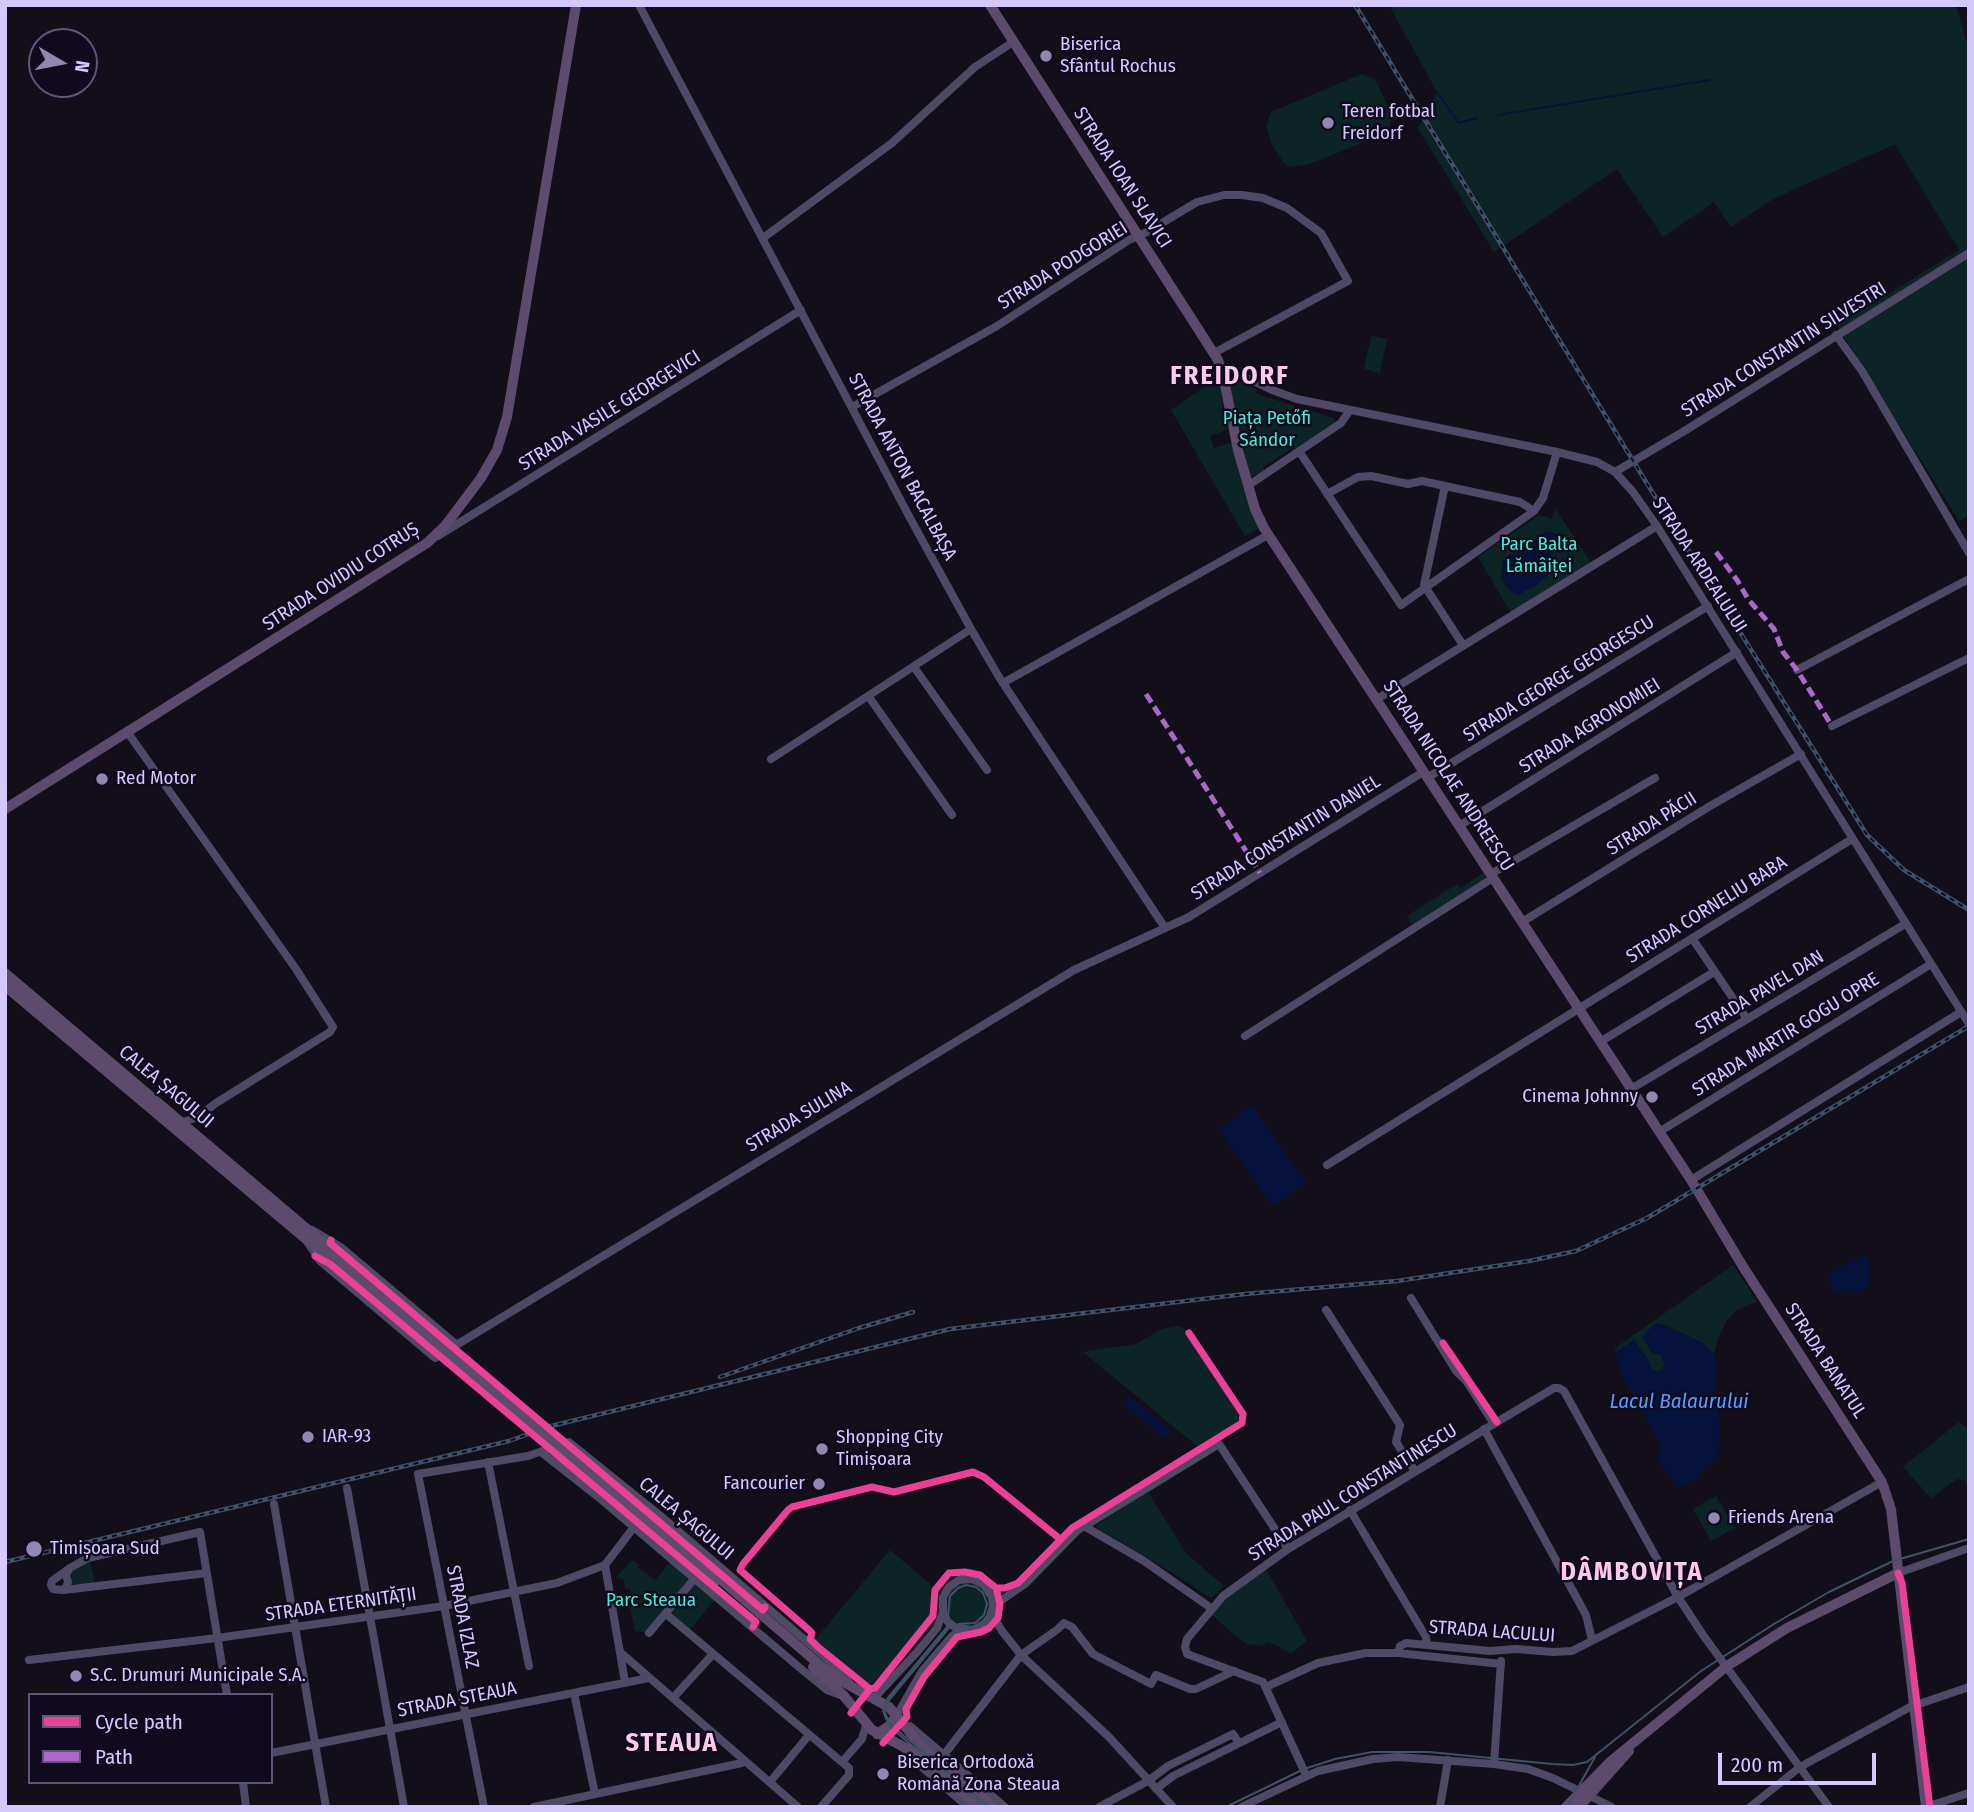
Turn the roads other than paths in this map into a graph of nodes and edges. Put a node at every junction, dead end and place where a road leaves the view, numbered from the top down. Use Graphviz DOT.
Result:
graph roads {
  1 [pos="576,5"];
  2 [pos="639,5"];
  3 [pos="994,7"];
  4 [pos="1013,42"];
  5 [pos="1138,236"];
  6 [pos="763,237"];
  7 [pos="1969,253"];
  8 [pos="801,310"];
  9 [pos="1836,335"];
  10 [pos="1214,353"];
  11 [pos="1222,372"];
  12 [pos="852,407"];
  13 [pos="1350,410"];
  14 [pos="1299,451"];
  15 [pos="1557,452"];
  16 [pos="1615,472"];
  17 [pos="1249,485"];
  18 [pos="1445,486"];
  19 [pos="1327,494"];
  20 [pos="465,499"];
  21 [pos="1534,511"];
  22 [pos="477,512"];
  23 [pos="1657,526"];
  24 [pos="1268,535"];
  25 [pos="435,537"];
  26 [pos="1969,553"];
  27 [pos="1969,579"];
  28 [pos="1427,588"];
  29 [pos="1707,606"];
  30 [pos="971,629"];
  31 [pos="1464,645"];
  32 [pos="1738,652"];
  33 [pos="1969,658"];
  34 [pos="914,667"];
  35 [pos="1797,670"];
  36 [pos="1003,683"];
  37 [pos="869,698"];
  38 [pos="1377,699"];
  39 [pos="1832,726"];
  40 [pos="128,733"];
  41 [pos="1801,754"];
  42 [pos="771,759"];
  43 [pos="987,770"];
  44 [pos="1425,775"];
  45 [pos="1655,778"];
  46 [pos="5,809"];
  47 [pos="952,815"];
  48 [pos="1459,826"];
  49 [pos="1852,839"];
  50 [pos="1492,876"];
  51 [pos="1522,922"];
  52 [pos="1905,924"];
  53 [pos="1165,928"];
  54 [pos="1692,938"];
  55 [pos="1931,964"];
  56 [pos="1714,972"];
  57 [pos="5,973"];
  58 [pos="5,986"];
  59 [pos="1578,1009"];
  60 [pos="1961,1012"];
  61 [pos="1747,1019"];
  62 [pos="1969,1024"];
  63 [pos="1245,1037"];
  64 [pos="1600,1042"];
  65 [pos="1631,1089"];
  66 [pos="198,1117"];
  67 [pos="180,1123"];
  68 [pos="1659,1132"];
  69 [pos="192,1133"];
  70 [pos="1327,1165"];
  71 [pos="1691,1180"];
  72 [pos="304,1232"];
  73 [pos="1411,1298"];
  74 [pos="1326,1310"];
  75 [pos="457,1345"];
  76 [pos="435,1358"];
  77 [pos="1494,1424"];
  78 [pos="1484,1429"];
  79 [pos="541,1452"];
  80 [pos="488,1462"];
  81 [pos="604,1471"];
  82 [pos="1415,1471"];
  83 [pos="1882,1482"];
  84 [pos="347,1488"];
  85 [pos="589,1489"];
  86 [pos="274,1504"];
  87 [pos="1353,1508"];
  88 [pos="651,1524"];
  89 [pos="634,1527"];
  90 [pos="1084,1527"];
  91 [pos="1969,1548"];
  92 [pos="1288,1549"];
  93 [pos="605,1565"];
  94 [pos="70,1568"];
  95 [pos="207,1573"];
  96 [pos="1898,1573"];
  97 [pos="57,1576"];
  98 [pos="695,1578"];
  99 [pos="68,1585"];
  100 [pos="988,1589"];
  101 [pos="1014,1590"];
  102 [pos="514,1591"];
  103 [pos="1678,1597"];
  104 [pos="444,1606"];
  105 [pos="1211,1608"];
  106 [pos="992,1609"];
  107 [pos="943,1612"];
  108 [pos="666,1614"];
  109 [pos="370,1617"];
  110 [pos="984,1624"];
  111 [pos="294,1627"];
  112 [pos="961,1630"];
  113 [pos="1002,1631"];
  114 [pos="649,1633"];
  115 [pos="217,1638"];
  116 [pos="1592,1640"];
  117 [pos="1427,1644"];
  118 [pos="1502,1651"];
  119 [pos="620,1653"];
  120 [pos="1398,1653"];
  121 [pos="713,1654"];
  122 [pos="1021,1656"];
  123 [pos="29,1660"];
  124 [pos="1501,1664"];
  125 [pos="529,1666"];
  126 [pos="1727,1666"];
  127 [pos="1234,1671"];
  128 [pos="649,1678"];
  129 [pos="625,1682"];
  130 [pos="851,1685"];
  131 [pos="1266,1687"];
  132 [pos="1969,1687"];
  133 [pos="227,1693"];
  134 [pos="574,1693"];
  135 [pos="844,1696"];
  136 [pos="875,1697"];
  137 [pos="673,1698"];
  138 [pos="1914,1706"];
  139 [pos="466,1714"];
  140 [pos="897,1715"];
  141 [pos="863,1720"];
  142 [pos="1282,1722"];
  143 [pos="391,1729"];
  144 [pos="877,1734"];
  145 [pos="809,1735"];
  146 [pos="862,1739"];
  147 [pos="1239,1743"];
  148 [pos="316,1744"];
  149 [pos="900,1744"];
  150 [pos="273,1753"];
  151 [pos="943,1756"];
  152 [pos="744,1760"];
  153 [pos="1448,1760"];
  154 [pos="842,1762"];
  155 [pos="1494,1764"];
  156 [pos="1800,1767"];
  157 [pos="1307,1775"];
  158 [pos="1148,1781"];
  159 [pos="770,1782"];
  160 [pos="243,1784"];
  161 [pos="1156,1789"];
  162 [pos="1585,1793"];
  163 [pos="1969,1793"];
  164 [pos="595,1794"];
  165 [pos="1169,1806"];
  166 [pos="246,1807"];
  167 [pos="326,1807"];
  168 [pos="404,1807"];
  169 [pos="484,1807"];
  170 [pos="534,1807"];
  171 [pos="798,1807"];
  172 [pos="821,1807"];
  173 [pos="968,1807"];
  174 [pos="980,1807"];
  175 [pos="993,1807"];
  176 [pos="1005,1807"];
  177 [pos="1099,1807"];
  178 [pos="1241,1807"];
  179 [pos="1440,1807"];
  180 [pos="1566,1807"];
  181 [pos="1579,1807"];
  182 [pos="1612,1807"];
  183 [pos="1750,1807"];
  184 [pos="1829,1807"];
  185 [pos="1926,1807"];
  1 -- 20 [label="main road, STRADA OVIDIU COTRUȘ"];
  2 -- 6 [label="street, STRADA ANTON BACALBAȘA"];
  3 -- 4 [label="main road, STRADA IOAN SLAVICI"];
  4 -- 5 [label="main road, STRADA IOAN SLAVICI"];
  4 -- 6 [label="street"];
  5 -- 10 [label="main road, STRADA IOAN SLAVICI"];
  5 -- 10 [label="street, STRADA PODGORIEI"];
  5 -- 12 [label="street, STRADA PODGORIEI"];
  6 -- 8 [label="street, STRADA ANTON BACALBAȘA"];
  7 -- 9 [label="street, STRADA CONSTANTIN SILVESTRI"];
  8 -- 12 [label="street, STRADA ANTON BACALBAȘA"];
  8 -- 22 [label="street, STRADA VASILE GEORGEVICI"];
  9 -- 16 [label="street, STRADA CONSTANTIN SILVESTRI"];
  9 -- 26 [label="street"];
  10 -- 11 [label="main road, STRADA IOAN SLAVICI"];
  11 -- 13 [label="street, STRADA ARDEALULUI"];
  11 -- 17 [label="main road, STRADA NICOLAE ANDREESCU"];
  12 -- 30 [label="street, STRADA ANTON BACALBAȘA"];
  13 -- 14 [label="street"];
  13 -- 15 [label="street, STRADA ARDEALULUI"];
  14 -- 17 [label="street"];
  14 -- 19 [label="street"];
  15 -- 16 [label="street, STRADA ARDEALULUI"];
  15 -- 21 [label="street"];
  16 -- 23 [label="street, STRADA ARDEALULUI"];
  17 -- 24 [label="main road, STRADA NICOLAE ANDREESCU"];
  18 -- 19 [label="street"];
  18 -- 21 [label="street"];
  18 -- 28 [label="street"];
  19 -- 28 [label="street"];
  20 -- 22 [label="street"];
  20 -- 25 [label="main road, STRADA OVIDIU COTRUȘ"];
  21 -- 28 [label="street"];
  22 -- 25 [label="street, STRADA VASILE GEORGEVICI"];
  23 -- 29 [label="street, STRADA ARDEALULUI"];
  23 -- 31 [label="street"];
  24 -- 36 [label="street"];
  24 -- 38 [label="main road, STRADA NICOLAE ANDREESCU"];
  25 -- 40 [label="main road, STRADA OVIDIU COTRUȘ"];
  27 -- 35 [label="street"];
  28 -- 31 [label="street"];
  29 -- 32 [label="street, STRADA ARDEALULUI"];
  29 -- 44 [label="street, STRADA GEORGE GEORGESCU"];
  30 -- 34 [label="street"];
  30 -- 36 [label="street, STRADA ANTON BACALBAȘA"];
  31 -- 38 [label="street"];
  32 -- 41 [label="street, STRADA ARDEALULUI"];
  32 -- 48 [label="street, STRADA AGRONOMIEI"];
  33 -- 39 [label="street"];
  34 -- 37 [label="street"];
  34 -- 43 [label="street"];
  36 -- 53 [label="street, STRADA ANTON BACALBAȘA"];
  37 -- 42 [label="street"];
  37 -- 47 [label="street"];
  38 -- 44 [label="main road, STRADA NICOLAE ANDREESCU"];
  40 -- 46 [label="main road, STRADA OVIDIU COTRUȘ"];
  40 -- 66 [label="street"];
  41 -- 49 [label="street, STRADA ARDEALULUI"];
  41 -- 51 [label="street, STRADA PĂCII"];
  44 -- 48 [label="main road, STRADA NICOLAE ANDREESCU"];
  44 -- 53 [label="street, STRADA CONSTANTIN DANIEL"];
  45 -- 50 [label="street"];
  48 -- 50 [label="main road, STRADA NICOLAE ANDREESCU"];
  49 -- 52 [label="street, STRADA ARDEALULUI"];
  49 -- 54 [label="street, STRADA CORNELIU BABA"];
  50 -- 51 [label="main road, STRADA NICOLAE ANDREESCU"];
  50 -- 63 [label="street"];
  51 -- 59 [label="main road, STRADA NICOLAE ANDREESCU"];
  52 -- 55 [label="street, STRADA ARDEALULUI"];
  52 -- 61 [label="street, STRADA PAVEL DAN"];
  53 -- 75 [label="street, STRADA SULINA"];
  54 -- 56 [label="street"];
  54 -- 59 [label="street, STRADA CORNELIU BABA"];
  55 -- 60 [label="street, STRADA ARDEALULUI"];
  55 -- 68 [label="street, STRADA MARTIR GOGU OPRE"];
  56 -- 61 [label="street"];
  56 -- 64 [label="street"];
  57 -- 67 [label="main road, CALEA ȘAGULUI"];
  58 -- 72 [label="main road, CALEA ȘAGULUI"];
  59 -- 64 [label="main road, STRADA NICOLAE ANDREESCU"];
  59 -- 70 [label="street, STRADA CORNELIU BABA"];
  60 -- 62 [label="street, STRADA ARDEALULUI"];
  60 -- 71 [label="street"];
  61 -- 65 [label="street, STRADA PAVEL DAN"];
  64 -- 65 [label="main road, STRADA NICOLAE ANDREESCU"];
  65 -- 68 [label="main road, STRADA NICOLAE ANDREESCU"];
  66 -- 67 [label="street"];
  66 -- 69 [label="street"];
  67 -- 69 [label="main road, CALEA ȘAGULUI"];
  68 -- 71 [label="main road, STRADA NICOLAE ANDREESCU"];
  69 -- 72 [label="main road, CALEA ȘAGULUI"];
  71 -- 83 [label="main road, STRADA BANATUL"];
  72 -- 75 [label="street, CALEA ȘAGULUI"];
  72 -- 76 [label="street, CALEA ȘAGULUI"];
  72 -- 88 [label="main road, CALEA ȘAGULUI, bridge"];
  73 -- 77 [label="street"];
  74 -- 82 [label="street"];
  75 -- 76 [label="street, STRADA SULINA"];
  77 -- 78 [label="street, STRADA PAUL CONSTANTINESCU"];
  77 -- 103 [label="street, STRADA PAUL CONSTANTINESCU"];
  78 -- 82 [label="street, STRADA PAUL CONSTANTINESCU"];
  78 -- 116 [label="street"];
  79 -- 80 [label="street"];
  79 -- 81 [label="street, CALEA ȘAGULUI"];
  79 -- 85 [label="street, CALEA ȘAGULUI"];
  80 -- 102 [label="street"];
  80 -- 104 [label="street, STRADA IZLAZ"];
  81 -- 85 [label="street"];
  81 -- 130 [label="street, CALEA ȘAGULUI"];
  82 -- 87 [label="street, STRADA PAUL CONSTANTINESCU"];
  83 -- 96 [label="main road, STRADA BANATUL"];
  83 -- 103 [label="street, STRADA LACULUI"];
  84 -- 109 [label="street"];
  85 -- 89 [label="street, CALEA ȘAGULUI"];
  86 -- 111 [label="street"];
  87 -- 92 [label="street, STRADA PAUL CONSTANTINESCU"];
  87 -- 117 [label="street"];
  88 -- 130 [label="main road, CALEA ȘAGULUI"];
  88 -- 135 [label="main road, CALEA ȘAGULUI"];
  89 -- 93 [label="street"];
  89 -- 98 [label="street, CALEA ȘAGULUI"];
  90 -- 92 [label="street"];
  90 -- 101 [label="street"];
  90 -- 105 [label="street"];
  91 -- 96 [label="street"];
  92 -- 105 [label="street, STRADA PAUL CONSTANTINESCU"];
  93 -- 102 [label="street, STRADA ETERNITĂȚII"];
  93 -- 119 [label="street"];
  94 -- 95 [label="street"];
  94 -- 97 [label="street"];
  94 -- 99 [label="street"];
  95 -- 99 [label="street"];
  95 -- 115 [label="street"];
  96 -- 126 [label="main road"];
  96 -- 138 [label="main road, STRADA BANATUL"];
  97 -- 99 [label="street"];
  97 -- 99 [label="street"];
  98 -- 108 [label="street"];
  98 -- 135 [label="street, CALEA ȘAGULUI"];
  100 -- 101 [label="street"];
  100 -- 106 [label="street"];
  100 -- 107 [label="street"];
  101 -- 106 [label="street"];
  102 -- 104 [label="street, STRADA ETERNITĂȚII"];
  102 -- 125 [label="street"];
  103 -- 116 [label="street, STRADA LACULUI"];
  103 -- 126 [label="street"];
  104 -- 109 [label="street, STRADA ETERNITĂȚII"];
  104 -- 139 [label="street, STRADA IZLAZ"];
  105 -- 127 [label="street, STRADA PAUL CONSTANTINESCU"];
  106 -- 110 [label="street"];
  106 -- 113 [label="street"];
  107 -- 112 [label="street"];
  107 -- 136 [label="street"];
  108 -- 114 [label="street"];
  108 -- 121 [label="street"];
  109 -- 111 [label="street, STRADA ETERNITĂȚII"];
  109 -- 143 [label="street"];
  110 -- 112 [label="street"];
  110 -- 113 [label="street"];
  111 -- 115 [label="street, STRADA ETERNITĂȚII"];
  111 -- 148 [label="street"];
  112 -- 140 [label="street"];
  113 -- 122 [label="street"];
  115 -- 123 [label="street, STRADA ETERNITĂȚII"];
  115 -- 133 [label="street"];
  116 -- 118 [label="street, STRADA LACULUI"];
  117 -- 118 [label="street, STRADA LACULUI"];
  117 -- 120 [label="street, STRADA LACULUI"];
  118 -- 124 [label="street"];
  119 -- 128 [label="street"];
  119 -- 129 [label="street"];
  120 -- 124 [label="street, STRADA LACULUI"];
  120 -- 131 [label="street, STRADA LACULUI"];
  121 -- 137 [label="street"];
  121 -- 145 [label="street"];
  122 -- 127 [label="street"];
  122 -- 151 [label="street"];
  122 -- 158 [label="street"];
  124 -- 155 [label="street"];
  126 -- 156 [label="street"];
  126 -- 162 [label="main road"];
  127 -- 131 [label="street"];
  128 -- 129 [label="street, STRADA STEAUA"];
  128 -- 137 [label="street"];
  129 -- 134 [label="street, STRADA STEAUA"];
  130 -- 136 [label="main road, CALEA ȘAGULUI"];
  131 -- 142 [label="street"];
  132 -- 138 [label="street"];
  134 -- 139 [label="street, STRADA STEAUA"];
  134 -- 164 [label="street"];
  135 -- 141 [label="main road, CALEA ȘAGULUI"];
  136 -- 140 [label="main road, CALEA ȘAGULUI"];
  136 -- 141 [label="main road"];
  137 -- 152 [label="street"];
  138 -- 156 [label="street"];
  138 -- 185 [label="main road, STRADA BANATUL"];
  139 -- 143 [label="street, STRADA STEAUA"];
  139 -- 169 [label="street, STRADA IZLAZ"];
  140 -- 144 [label="main road"];
  140 -- 151 [label="street, CALEA ȘAGULUI"];
  140 -- 175 [label="main road, CALEA ȘAGULUI"];
  141 -- 144 [label="main road, CALEA ȘAGULUI"];
  141 -- 146 [label="street"];
  142 -- 147 [label="street"];
  142 -- 157 [label="street"];
  143 -- 148 [label="street, STRADA STEAUA"];
  143 -- 168 [label="street"];
  144 -- 146 [label="street"];
  144 -- 149 [label="main road, CALEA ȘAGULUI"];
  145 -- 154 [label="street"];
  145 -- 159 [label="street"];
  146 -- 154 [label="street"];
  147 -- 158 [label="street"];
  147 -- 161 [label="street"];
  148 -- 150 [label="street, STRADA STEAUA"];
  148 -- 167 [label="street"];
  149 -- 173 [label="street, CALEA ȘAGULUI"];
  149 -- 174 [label="main road, CALEA ȘAGULUI"];
  151 -- 176 [label="street, CALEA ȘAGULUI"];
  152 -- 159 [label="street"];
  152 -- 164 [label="street"];
  153 -- 155 [label="street"];
  153 -- 157 [label="street"];
  153 -- 179 [label="street"];
  154 -- 172 [label="street"];
  155 -- 162 [label="street"];
  156 -- 183 [label="street"];
  156 -- 184 [label="street"];
  157 -- 178 [label="street"];
  158 -- 161 [label="street"];
  158 -- 177 [label="street"];
  159 -- 171 [label="street"];
  160 -- 166 [label="street"];
  161 -- 165 [label="street"];
  162 -- 180 [label="main road"];
  162 -- 181 [label="main road"];
  162 -- 182 [label="street"];
  163 -- 185 [label="street"];
  164 -- 170 [label="street"];
}
